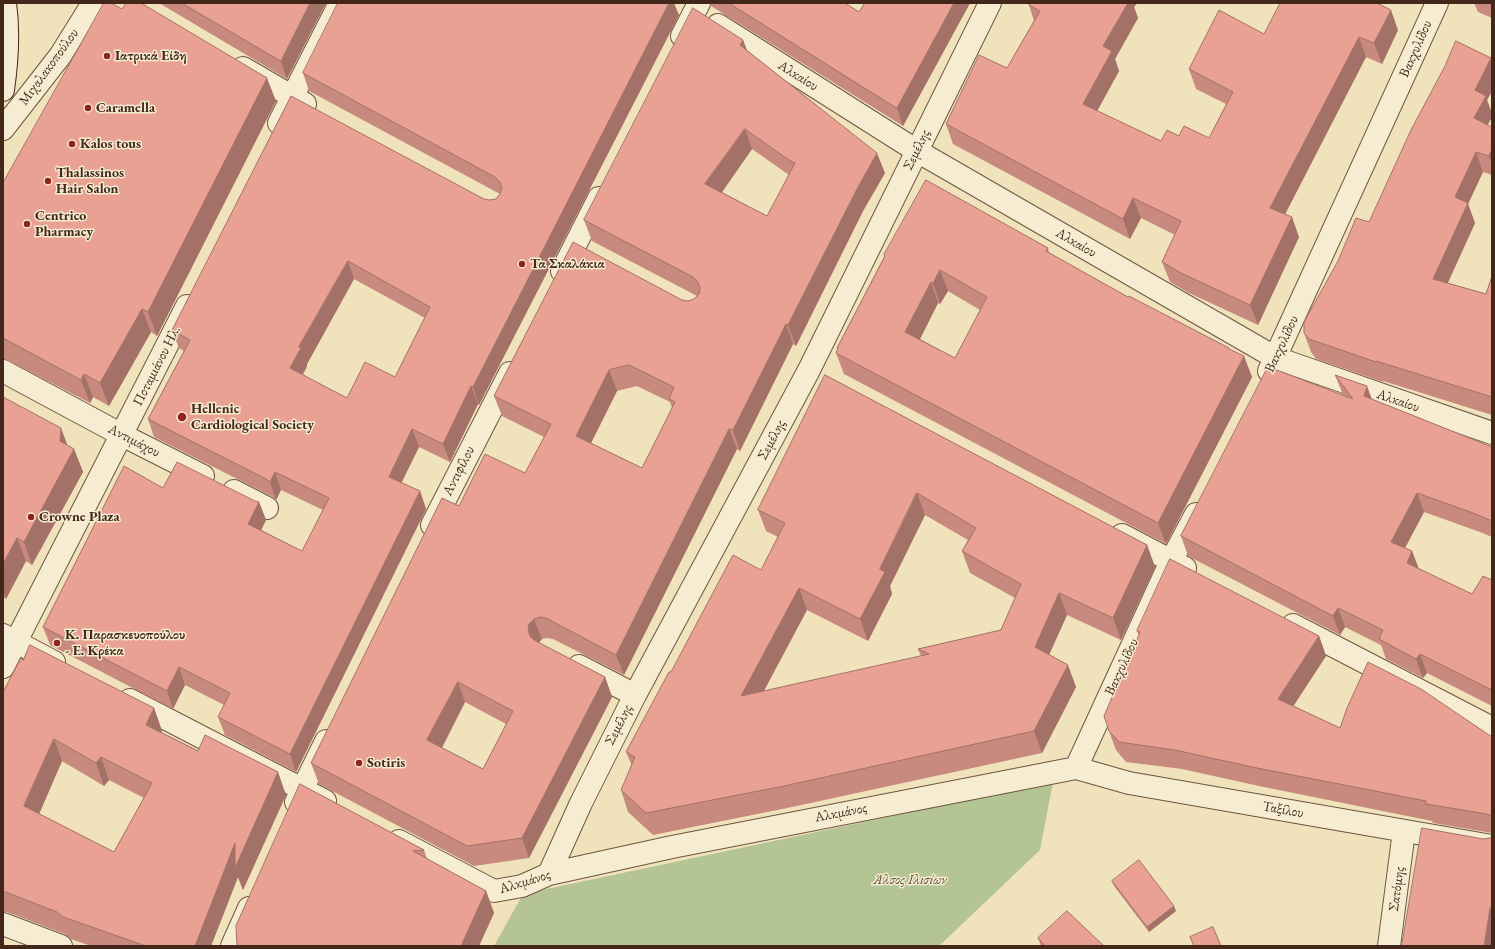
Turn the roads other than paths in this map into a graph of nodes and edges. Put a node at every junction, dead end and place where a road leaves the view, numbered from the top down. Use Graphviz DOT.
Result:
graph roads {
  1 [pos="5,3"];
  2 [pos="93,3"];
  3 [pos="340,3"];
  4 [pos="990,3"];
  5 [pos="1437,3"];
  6 [pos="692,6"];
  7 [pos="673,54"];
  8 [pos="226,58"];
  9 [pos="3,90"];
  10 [pos="293,97"];
  11 [pos="321,112"];
  12 [pos="3,128"];
  13 [pos="271,139"];
  14 [pos="917,151"];
  15 [pos="608,182"];
  16 [pos="196,287"];
  17 [pos="553,288"];
  18 [pos="1276,358"];
  19 [pos="517,359"];
  20 [pos="3,371"];
  21 [pos="1262,386"];
  22 [pos="1492,434"];
  23 [pos="122,435"];
  24 [pos="1204,498"];
  25 [pos="267,508"];
  26 [pos="1102,524"];
  27 [pos="423,542"];
  28 [pos="1171,561"];
  29 [pos="1199,576"];
  30 [pos="1276,616"];
  31 [pos="10,639"];
  32 [pos="561,657"];
  33 [pos="3,667"];
  34 [pos="69,669"];
  35 [pos="111,691"];
  36 [pos="635,695"];
  37 [pos="333,726"];
  38 [pos="1492,728"];
  39 [pos="1076,768"];
  40 [pos="302,789"];
  41 [pos="343,811"];
  42 [pos="290,818"];
  43 [pos="1404,831"];
  44 [pos="384,833"];
  45 [pos="1492,846"];
  46 [pos="549,874"];
  47 [pos="258,889"];
  48 [pos="3,924"];
  49 [pos="61,946"];
  50 [pos="232,946"];
  51 [pos="1389,946"];
  1 -- 9 [label="street, Μιχαλακοπούλου"];
  2 -- 12 [label="street, Μιχαλακοπούλου"];
  3 -- 10 [label="street"];
  4 -- 14 [label="street, Σεμέλης"];
  5 -- 18 [label="street, Βακχυλίδου"];
  6 -- 7 [label="street"];
  6 -- 14 [label="street, Αλκαίου"];
  8 -- 10 [label="street"];
  10 -- 11 [label="street"];
  10 -- 13 [label="street"];
  14 -- 18 [label="street, Αλκαίου"];
  14 -- 36 [label="street, Σεμέλης"];
  15 -- 17 [label="street"];
  16 -- 23 [label="street, Ποταμιάνου Ηλ."];
  18 -- 21 [label="street, Βακχυλίδου"];
  18 -- 22 [label="street, Αλκαίου"];
  19 -- 27 [label="street, Αντιφίλου"];
  20 -- 23 [label="street, Αντιμάχου"];
  23 -- 25 [label="street, Αντιμάχου"];
  23 -- 31 [label="street, Ποταμιάνου Ηλ."];
  24 -- 28 [label="street, Βακχυλίδου"];
  26 -- 28 [label="street"];
  28 -- 29 [label="street"];
  28 -- 39 [label="street, Βακχυλίδου"];
  30 -- 38 [label="street"];
  31 -- 33 [label="street, Ποταμιάνου Ηλ."];
  31 -- 34 [label="street"];
  32 -- 36 [label="street"];
  35 -- 40 [label="street"];
  36 -- 46 [label="street, Σεμέλης"];
  37 -- 40 [label="street"];
  39 -- 43 [label="street, Ταξίλου"];
  39 -- 46 [label="street, Αλκμάνος"];
  40 -- 41 [label="street"];
  40 -- 42 [label="street"];
  43 -- 45 [label="street, Ταξίλου"];
  43 -- 51 [label="street, Σατόμης"];
  44 -- 46 [label="street, Αλκμάνος"];
  47 -- 50 [label="street"];
  48 -- 49 [label="street"];
}
